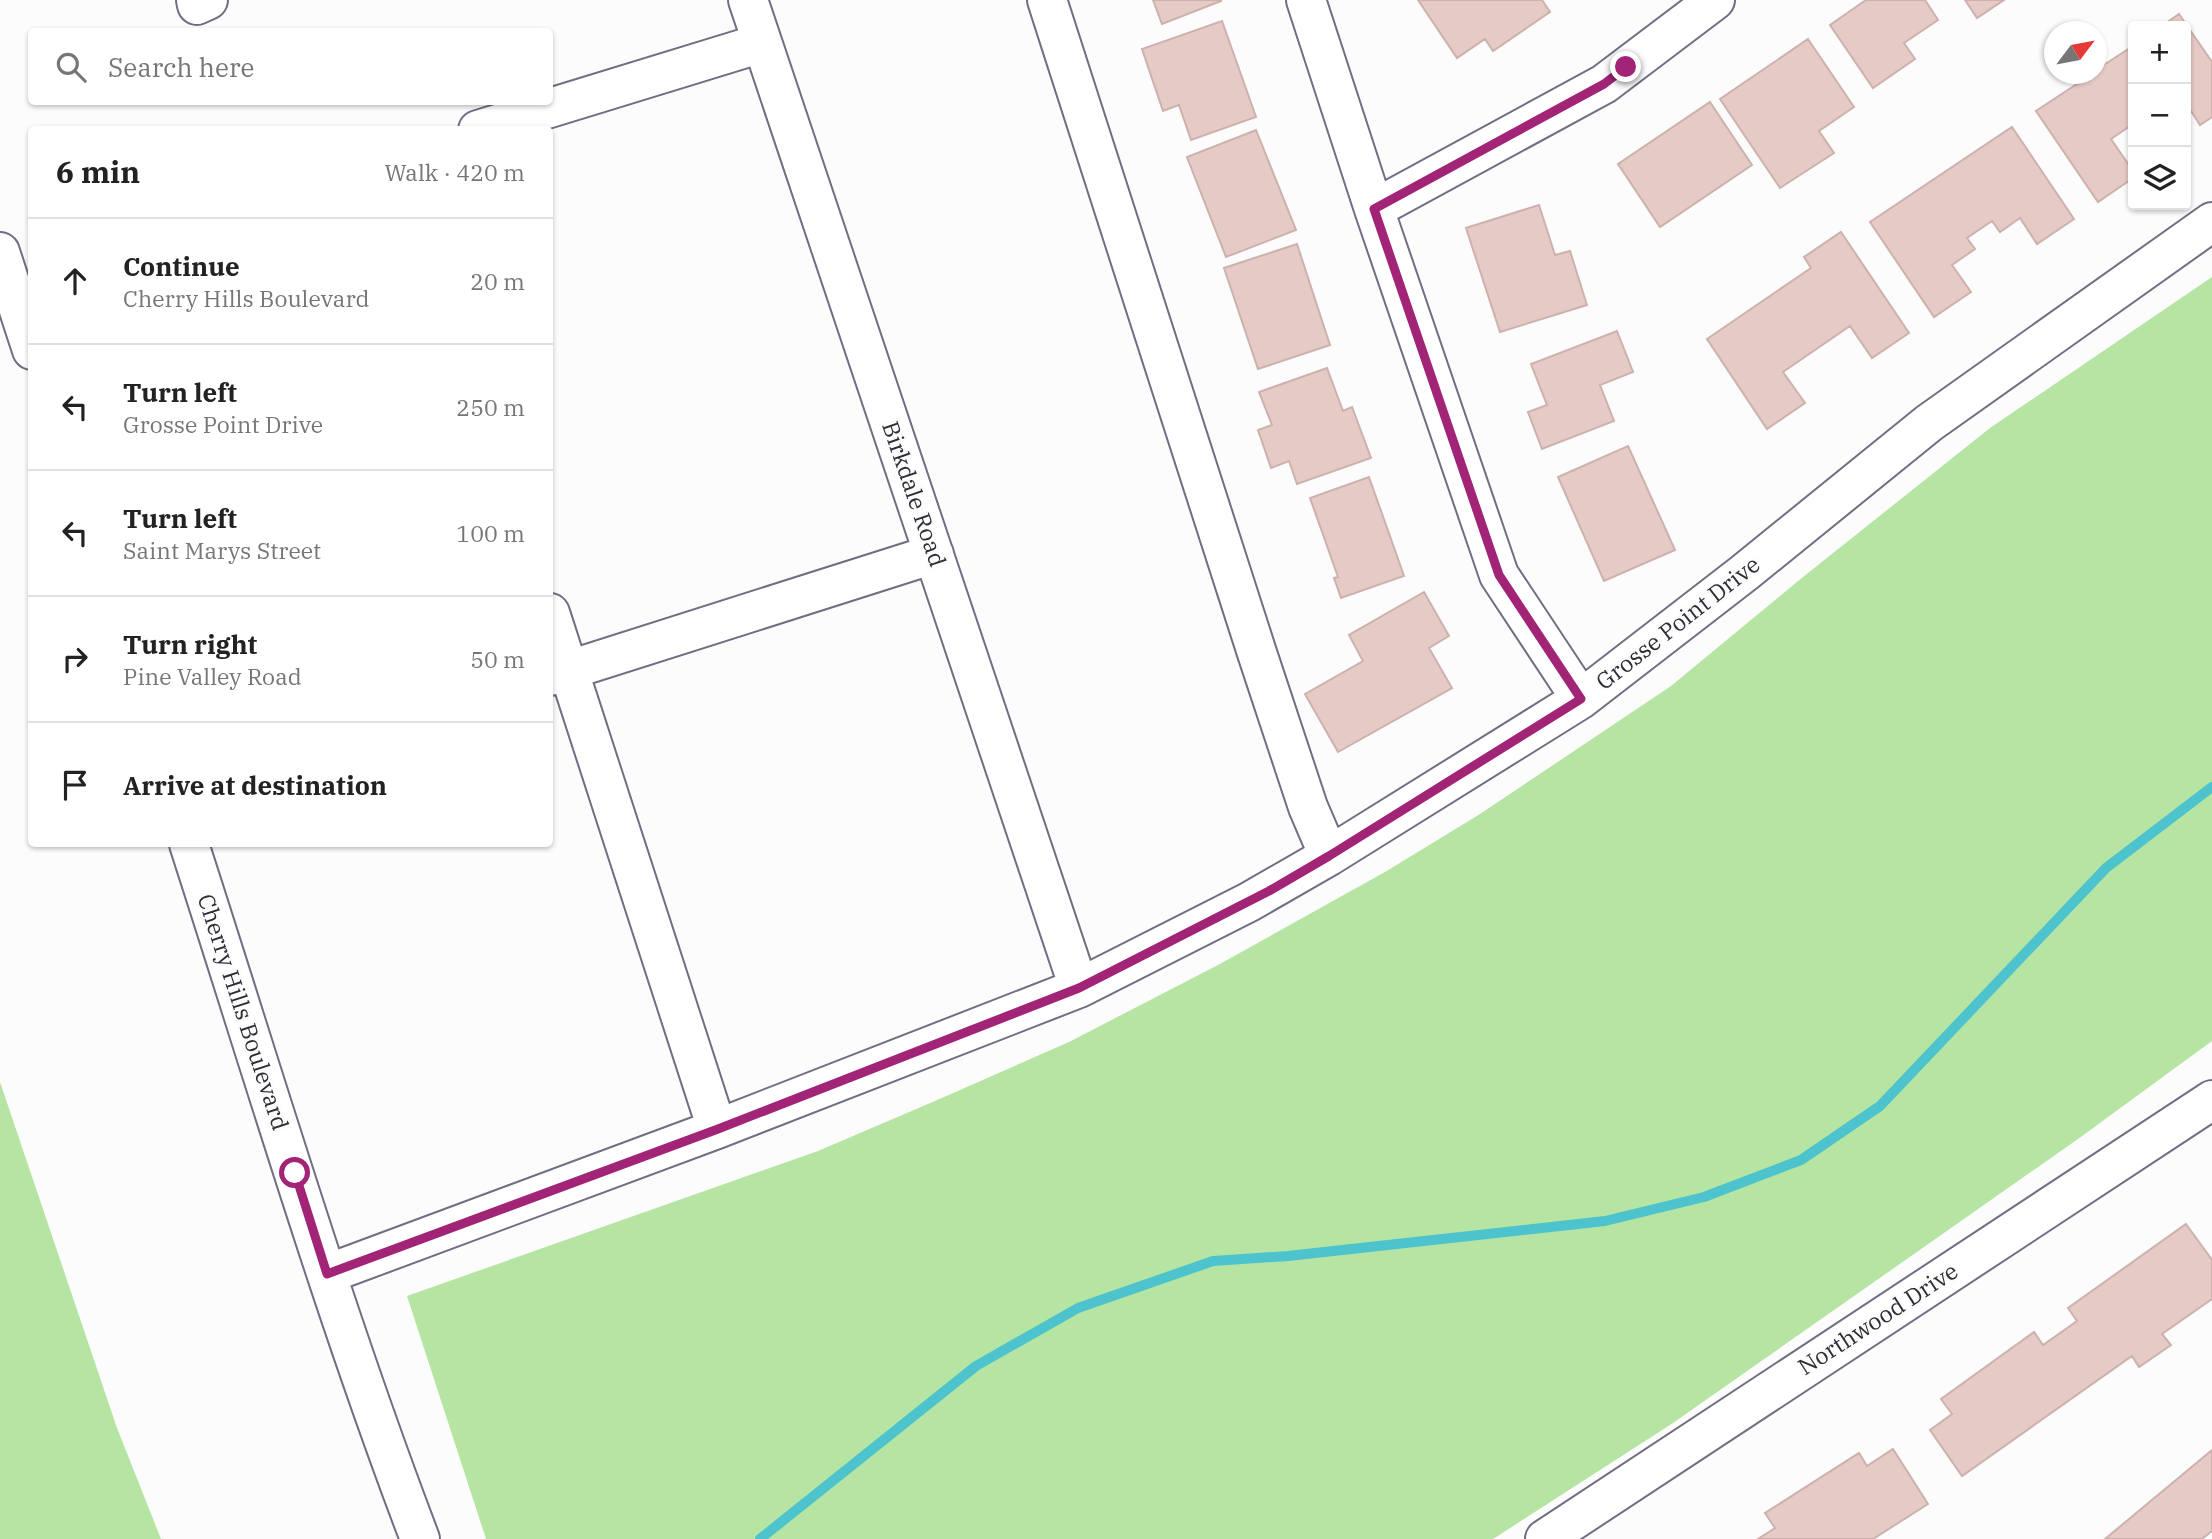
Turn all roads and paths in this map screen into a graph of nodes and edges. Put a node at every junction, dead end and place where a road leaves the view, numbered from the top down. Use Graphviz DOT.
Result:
graph roads {
  1 [pos="195,0"];
  2 [pos="208,0"];
  3 [pos="748,0"];
  4 [pos="1047,0"];
  5 [pos="1306,0"];
  6 [pos="1715,0"];
  7 [pos="762,43"];
  8 [pos="491,126"];
  9 [pos="1374,209"];
  10 [pos="2212,222"];
  11 [pos="13,263"];
  12 [pos="28,332"];
  13 [pos="934,554"];
  14 [pos="553,633"];
  15 [pos="559,673"];
  16 [pos="1581,699"];
  17 [pos="191,847"];
  18 [pos="1329,856"];
  19 [pos="1079,988"];
  20 [pos="2212,1100"];
  21 [pos="718,1129"];
  22 [pos="327,1274"];
  23 [pos="419,1539"];
  24 [pos="1545,1539"];
  1 -- 2 [label="street"];
  3 -- 7 [label="street, Birkdale Road"];
  4 -- 18 [label="street"];
  5 -- 9 [label="street"];
  6 -- 9 [label="street"];
  7 -- 8 [label="street"];
  7 -- 13 [label="street, Birkdale Road"];
  9 -- 16 [label="street"];
  10 -- 16 [label="street, Grosse Point Drive"];
  11 -- 12 [label="street"];
  13 -- 15 [label="street"];
  13 -- 19 [label="street, Birkdale Road"];
  14 -- 15 [label="street"];
  15 -- 21 [label="street"];
  16 -- 18 [label="street, Grosse Point Drive"];
  17 -- 22 [label="street, Cherry Hills Boulevard"];
  18 -- 19 [label="street, Grosse Point Drive"];
  19 -- 21 [label="street, Grosse Point Drive"];
  20 -- 24 [label="street, Northwood Drive"];
  21 -- 22 [label="street, Grosse Point Drive"];
  22 -- 23 [label="street, Cherry Hills Boulevard"];
}
